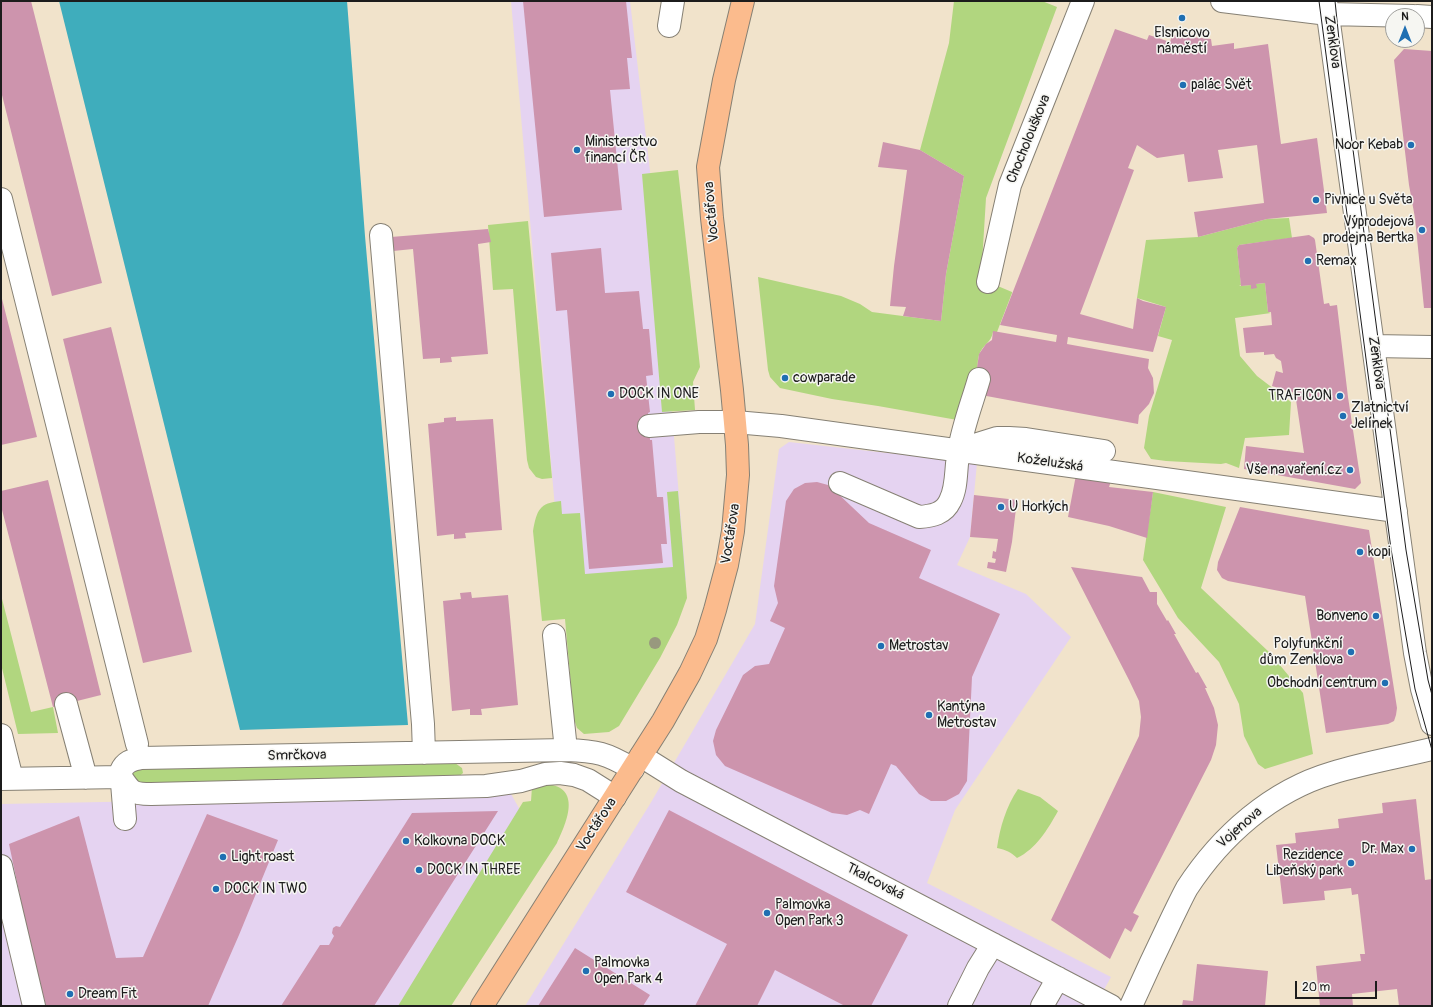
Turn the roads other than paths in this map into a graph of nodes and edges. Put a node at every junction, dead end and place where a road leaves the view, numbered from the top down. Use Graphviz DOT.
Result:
graph roads {
  1 [pos="673,1"];
  2 [pos="742,1"];
  3 [pos="1083,1"];
  4 [pos="1222,1"];
  5 [pos="1327,8"];
  6 [pos="1385,13"];
  7 [pos="669,26"];
  8 [pos="1,199"];
  9 [pos="381,235"];
  10 [pos="988,282"];
  11 [pos="1373,346"];
  12 [pos="1432,347"];
  13 [pos="979,379"];
  14 [pos="735,422"];
  15 [pos="649,426"];
  16 [pos="959,450"];
  17 [pos="1104,451"];
  18 [pos="840,483"];
  19 [pos="1396,511"];
  20 [pos="554,635"];
  21 [pos="1424,652"];
  22 [pos="66,704"];
  23 [pos="1432,724"];
  24 [pos="1,735"];
  25 [pos="137,744"];
  26 [pos="1432,749"];
  27 [pos="566,750"];
  28 [pos="484,751"];
  29 [pos="424,753"];
  30 [pos="637,763"];
  31 [pos="121,777"];
  32 [pos="86,778"];
  33 [pos="6,779"];
  34 [pos="486,786"];
  35 [pos="615,797"];
  36 [pos="125,819"];
  37 [pos="1,866"];
  38 [pos="993,944"];
  39 [pos="1058,978"];
  40 [pos="34,1006"];
  41 [pos="482,1006"];
  42 [pos="959,1006"];
  43 [pos="1042,1006"];
  44 [pos="1111,1006"];
  45 [pos="1131,1006"];
  1 -- 7 [label="street"];
  2 -- 14 [label="main road, Voctářova"];
  3 -- 10 [label="street, Chocholouškova"];
  4 -- 5 [label="street"];
  5 -- 6 [label="street"];
  5 -- 11 [label="street, Zenklova"];
  8 -- 25 [label="street"];
  9 -- 29 [label="street"];
  11 -- 12 [label="street"];
  11 -- 19 [label="street, Zenklova"];
  13 -- 16 [label="street"];
  14 -- 15 [label="street, Koželužská"];
  14 -- 16 [label="street, Koželužská"];
  14 -- 30 [label="main road, Voctářova"];
  16 -- 17 [label="street"];
  16 -- 18 [label="street"];
  16 -- 19 [label="street, Koželužská"];
  19 -- 21 [label="street, Zenklova"];
  20 -- 27 [label="street"];
  21 -- 23 [label="street, Zenklova"];
  22 -- 32 [label="street"];
  24 -- 33 [label="street"];
  26 -- 45 [label="street, Vojenova"];
  27 -- 28 [label="street, Smrčkova"];
  27 -- 30 [label="street, Smrčkova"];
  28 -- 29 [label="street, Smrčkova"];
  28 -- 34 [label="street"];
  29 -- 31 [label="street, Smrčkova"];
  30 -- 35 [label="main road, Voctářova"];
  30 -- 38 [label="street, Tkalcovská"];
  31 -- 32 [label="street"];
  31 -- 34 [label="street"];
  31 -- 36 [label="street"];
  32 -- 33 [label="street"];
  34 -- 35 [label="street"];
  35 -- 41 [label="main road, Voctářova"];
  37 -- 40 [label="street"];
  38 -- 39 [label="street, Tkalcovská"];
  38 -- 42 [label="street"];
  39 -- 43 [label="street"];
  39 -- 44 [label="street, Tkalcovská"];
}
